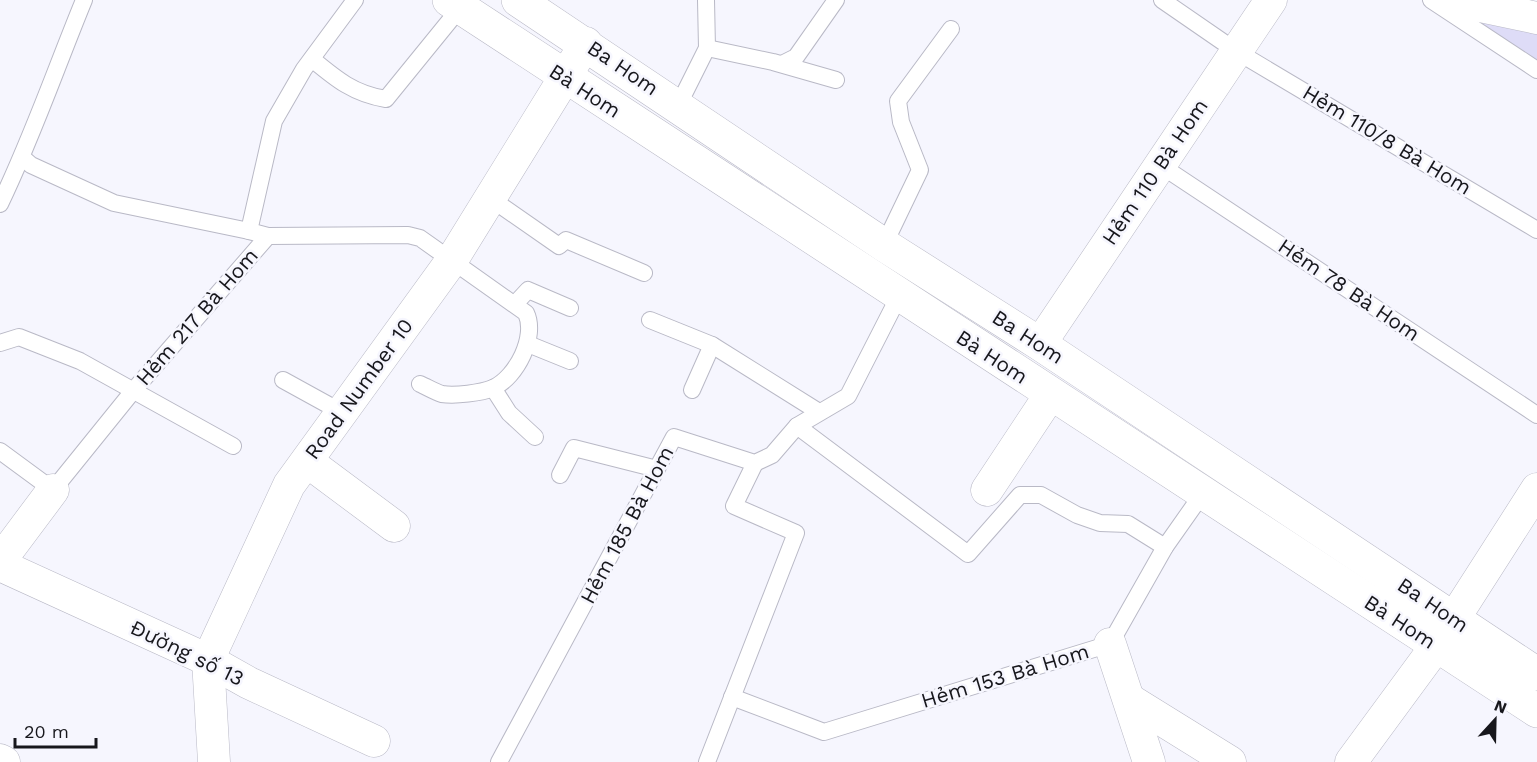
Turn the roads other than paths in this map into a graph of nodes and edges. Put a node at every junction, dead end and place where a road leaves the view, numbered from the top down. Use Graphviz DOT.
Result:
graph roads {
  1 [pos="84,0"];
  2 [pos="355,0"];
  3 [pos="518,0"];
  4 [pos="706,0"];
  5 [pos="836,0"];
  6 [pos="1162,0"];
  7 [pos="1271,0"];
  8 [pos="1431,0"];
  9 [pos="1452,0"];
  10 [pos="454,4"];
  11 [pos="1537,18"];
  12 [pos="951,29"];
  13 [pos="586,43"];
  14 [pos="707,48"];
  15 [pos="1236,51"];
  16 [pos="312,59"];
  17 [pos="782,64"];
  18 [pos="1537,70"];
  19 [pos="565,78"];
  20 [pos="836,80"];
  21 [pos="678,106"];
  22 [pos="23,158"];
  23 [pos="1160,165"];
  24 [pos="490,198"];
  25 [pos="0,204"];
  26 [pos="1537,230"];
  27 [pos="249,231"];
  28 [pos="268,236"];
  29 [pos="884,245"];
  30 [pos="452,260"];
  31 [pos="644,273"];
  32 [pos="899,296"];
  33 [pos="514,304"];
  34 [pos="570,308"];
  35 [pos="650,320"];
  36 [pos="0,343"];
  37 [pos="528,344"];
  38 [pos="1040,344"];
  39 [pos="712,345"];
  40 [pos="570,362"];
  41 [pos="283,380"];
  42 [pos="420,384"];
  43 [pos="493,387"];
  44 [pos="692,390"];
  45 [pos="133,391"];
  46 [pos="1050,395"];
  47 [pos="819,412"];
  48 [pos="343,413"];
  49 [pos="1537,415"];
  50 [pos="797,426"];
  51 [pos="535,437"];
  52 [pos="233,446"];
  53 [pos="0,451"];
  54 [pos="308,462"];
  55 [pos="754,463"];
  56 [pos="657,470"];
  57 [pos="560,475"];
  58 [pos="1537,489"];
  59 [pos="53,490"];
  60 [pos="987,490"];
  61 [pos="1203,494"];
  62 [pos="394,526"];
  63 [pos="1165,547"];
  64 [pos="0,561"];
  65 [pos="0,565"];
  66 [pos="1445,632"];
  67 [pos="1110,644"];
  68 [pos="208,660"];
  69 [pos="1537,674"];
  70 [pos="732,697"];
  71 [pos="1130,700"];
  72 [pos="1537,711"];
  73 [pos="374,741"];
  74 [pos="0,760"];
  75 [pos="4,762"];
  76 [pos="214,762"];
  77 [pos="499,762"];
  78 [pos="707,762"];
  79 [pos="1149,762"];
  80 [pos="1230,762"];
  81 [pos="1351,762"];
  1 -- 22 [label="lane"];
  2 -- 16 [label="lane, Hẻm 217 Bà Hom"];
  3 -- 13 [label="main road, Ba Hom"];
  4 -- 14 [label="lane"];
  5 -- 17 [label="lane"];
  6 -- 15 [label="lane, Hẻm 110/8 Bà Hom"];
  7 -- 15 [label="street, Hẻm 110 Bà Hom"];
  8 -- 18 [label="lane"];
  9 -- 11 [label="street"];
  10 -- 16 [label="lane"];
  10 -- 19 [label="main road, Bà Hom"];
  12 -- 29 [label="lane"];
  13 -- 19 [label="street, Road Number 10"];
  13 -- 21 [label="main road, Ba Hom"];
  14 -- 17 [label="lane"];
  14 -- 21 [label="lane"];
  15 -- 23 [label="street, Hẻm 110 Bà Hom"];
  15 -- 26 [label="lane, Hẻm 110/8 Bà Hom"];
  16 -- 27 [label="lane, Hẻm 217 Bà Hom"];
  17 -- 20 [label="lane"];
  19 -- 24 [label="street, Road Number 10"];
  19 -- 32 [label="main road, Bà Hom"];
  21 -- 29 [label="main road, Ba Hom"];
  22 -- 25 [label="lane"];
  22 -- 27 [label="lane"];
  23 -- 38 [label="street, Hẻm 110 Bà Hom"];
  23 -- 49 [label="lane, Hẻm 78 Bà Hom"];
  24 -- 30 [label="street, Road Number 10"];
  24 -- 31 [label="lane"];
  27 -- 28 [label="lane, Hẻm 217 Bà Hom"];
  28 -- 30 [label="lane"];
  28 -- 45 [label="lane, Hẻm 217 Bà Hom"];
  29 -- 38 [label="main road, Ba Hom"];
  30 -- 33 [label="lane"];
  30 -- 48 [label="street, Road Number 10"];
  32 -- 46 [label="main road, Bà Hom"];
  32 -- 47 [label="lane"];
  33 -- 34 [label="lane"];
  33 -- 37 [label="lane"];
  35 -- 39 [label="lane"];
  36 -- 45 [label="lane"];
  37 -- 40 [label="lane"];
  37 -- 43 [label="lane"];
  38 -- 66 [label="main road, Ba Hom"];
  39 -- 44 [label="lane"];
  39 -- 47 [label="lane"];
  41 -- 48 [label="lane"];
  42 -- 43 [label="lane"];
  43 -- 51 [label="lane"];
  45 -- 52 [label="lane"];
  45 -- 59 [label="lane, Hẻm 217 Bà Hom"];
  46 -- 60 [label="street"];
  46 -- 61 [label="main road, Bà Hom"];
  47 -- 50 [label="lane"];
  48 -- 54 [label="street, Road Number 10"];
  50 -- 55 [label="lane"];
  50 -- 63 [label="lane"];
  53 -- 59 [label="lane"];
  54 -- 62 [label="street"];
  54 -- 68 [label="street, Road Number 10"];
  55 -- 56 [label="lane, Hẻm 185 Bà Hom"];
  55 -- 70 [label="lane"];
  56 -- 57 [label="lane"];
  56 -- 77 [label="lane, Hẻm 185 Bà Hom"];
  58 -- 66 [label="street"];
  59 -- 64 [label="street, Hẻm 217 Bà Hom"];
  61 -- 63 [label="lane, Hẻm 153 Bà Hom"];
  61 -- 66 [label="main road, Bà Hom"];
  63 -- 67 [label="lane, Hẻm 153 Bà Hom"];
  65 -- 68 [label="street, Đường số 13"];
  66 -- 69 [label="main road, Ba Hom"];
  66 -- 72 [label="main road, Bà Hom"];
  66 -- 81 [label="street"];
  67 -- 70 [label="lane, Hẻm 153 Bà Hom"];
  67 -- 71 [label="street"];
  68 -- 73 [label="street, Đường số 13"];
  68 -- 76 [label="street, Road Number 10"];
  70 -- 78 [label="lane"];
  71 -- 79 [label="street"];
  71 -- 80 [label="street"];
  74 -- 75 [label="street"];
}
